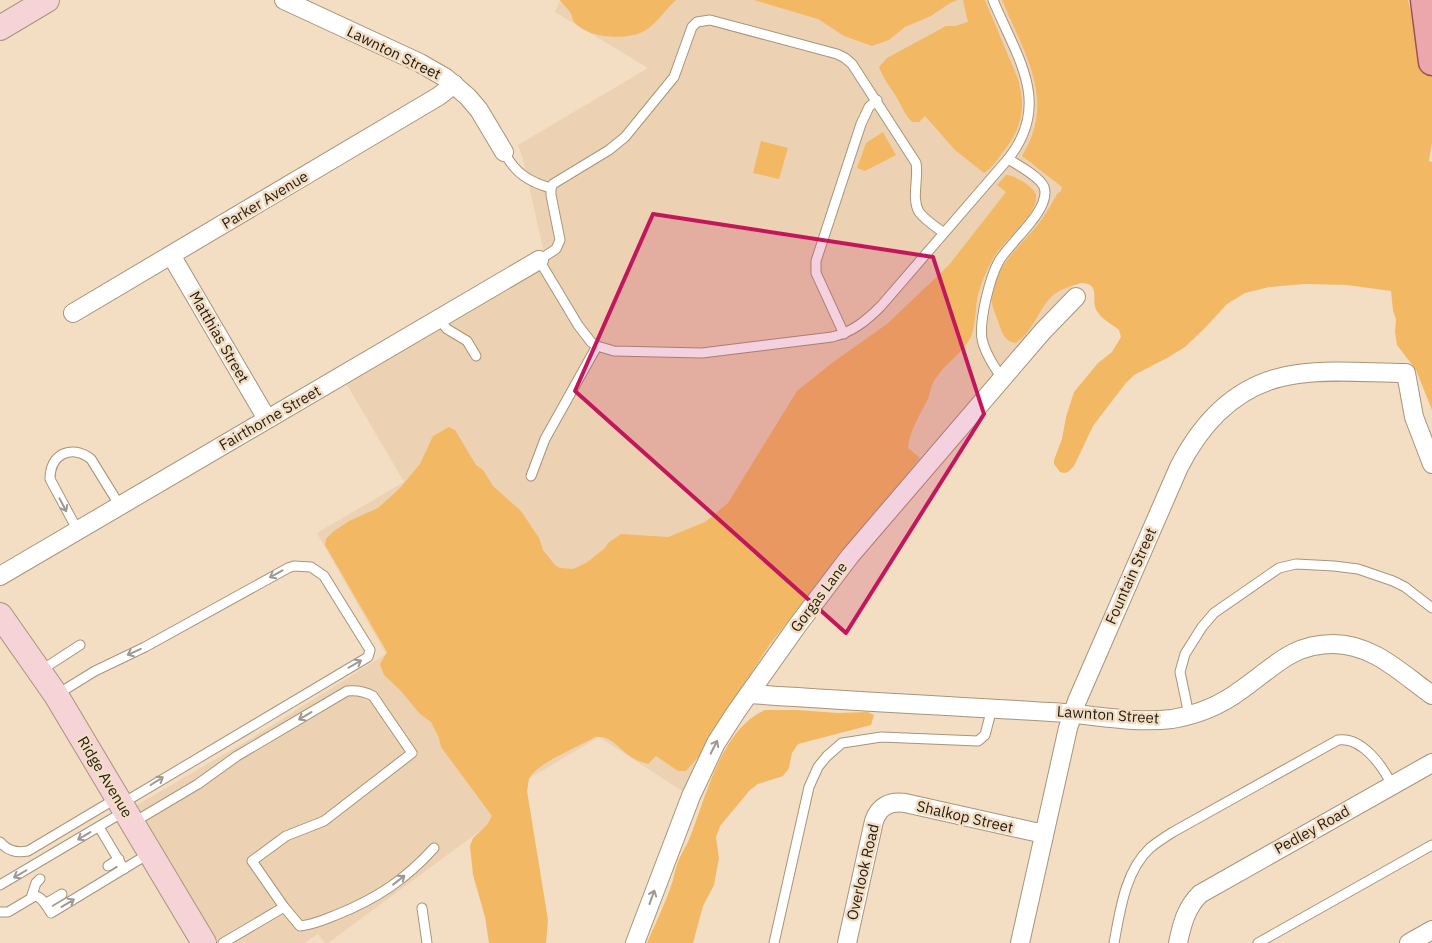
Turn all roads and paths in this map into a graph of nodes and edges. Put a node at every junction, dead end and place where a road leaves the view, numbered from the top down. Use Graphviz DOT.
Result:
graph roads {
  1 [pos="46,0"];
  2 [pos="284,0"];
  3 [pos="993,0"];
  4 [pos="1424,0"];
  5 [pos="0,28"];
  6 [pos="1432,62"];
  7 [pos="454,84"];
  8 [pos="877,100"];
  9 [pos="504,152"];
  10 [pos="1008,159"];
  11 [pos="551,188"];
  12 [pos="944,233"];
  13 [pos="171,255"];
  14 [pos="539,260"];
  15 [pos="1076,297"];
  16 [pos="73,313"];
  17 [pos="439,319"];
  18 [pos="844,334"];
  19 [pos="597,346"];
  20 [pos="476,356"];
  21 [pos="1003,379"];
  22 [pos="267,419"];
  23 [pos="1432,464"];
  24 [pos="531,476"];
  25 [pos="120,506"];
  26 [pos="78,531"];
  27 [pos="0,576"];
  28 [pos="1432,608"];
  29 [pos="4,627"];
  30 [pos="80,645"];
  31 [pos="40,671"];
  32 [pos="750,694"];
  33 [pos="1432,695"];
  34 [pos="56,696"];
  35 [pos="992,708"];
  36 [pos="1072,713"];
  37 [pos="1189,715"];
  38 [pos="1432,763"];
  39 [pos="1392,786"];
  40 [pos="885,806"];
  41 [pos="124,809"];
  42 [pos="99,827"];
  43 [pos="1044,834"];
  44 [pos="0,842"];
  45 [pos="1432,844"];
  46 [pos="434,848"];
  47 [pos="151,853"];
  48 [pos="118,859"];
  49 [pos="108,866"];
  50 [pos="124,869"];
  51 [pos="40,879"];
  52 [pos="0,885"];
  53 [pos="62,894"];
  54 [pos="31,898"];
  55 [pos="45,904"];
  56 [pos="284,907"];
  57 [pos="422,908"];
  58 [pos="0,912"];
  59 [pos="1432,930"];
  60 [pos="204,943"];
  61 [pos="223,943"];
  62 [pos="427,943"];
  63 [pos="635,943"];
  64 [pos="774,943"];
  65 [pos="847,943"];
  66 [pos="1020,943"];
  67 [pos="1114,943"];
  68 [pos="1178,943"];
  69 [pos="1258,943"];
  70 [pos="1409,943"];
  1 -- 5 [label="main road"];
  2 -- 7 [label="street, Lawnton Street"];
  3 -- 10 [label="lane"];
  4 -- 6 [label="main road"];
  7 -- 9 [label="street, Lawnton Street"];
  7 -- 13 [label="street, Parker Avenue"];
  8 -- 11 [label="lane"];
  8 -- 12 [label="lane"];
  8 -- 18 [label="lane"];
  9 -- 11 [label="lane"];
  10 -- 12 [label="lane"];
  10 -- 21 [label="lane"];
  11 -- 14 [label="lane"];
  12 -- 18 [label="lane"];
  13 -- 16 [label="street, Parker Avenue"];
  13 -- 22 [label="street, Matthias Street"];
  14 -- 17 [label="street, Fairthorne Street"];
  14 -- 19 [label="lane"];
  15 -- 21 [label="street, Gorgas Lane"];
  17 -- 20 [label="lane"];
  17 -- 22 [label="street, Fairthorne Street"];
  18 -- 19 [label="lane"];
  19 -- 24 [label="lane"];
  21 -- 32 [label="street, Gorgas Lane"];
  22 -- 25 [label="street, Fairthorne Street"];
  23 -- 36 [label="street, Fountain Street"];
  25 -- 26 [label="street, Fairthorne Street"];
  25 -- 26 [label="lane, one-way"];
  26 -- 27 [label="street, Fairthorne Street"];
  28 -- 37 [label="lane"];
  29 -- 31 [label="main road, Ridge Avenue"];
  30 -- 31 [label="lane"];
  31 -- 34 [label="main road, Ridge Avenue"];
  32 -- 35 [label="street, Lawnton Street"];
  63 -- 32 [label="street, Gorgas Lane, one-way"];
  33 -- 37 [label="street, Lawnton Street"];
  34 -- 41 [label="main road, Ridge Avenue"];
  41 -- 34 [label="lane, one-way"];
  35 -- 36 [label="street, Lawnton Street"];
  35 -- 64 [label="lane"];
  36 -- 37 [label="street, Lawnton Street"];
  36 -- 43 [label="street, Fountain Street"];
  38 -- 39 [label="street, Pedley Road"];
  39 -- 67 [label="lane"];
  39 -- 68 [label="street, Pedley Road"];
  40 -- 43 [label="street, Shalkop Street"];
  40 -- 65 [label="street, Overlook Road"];
  41 -- 42 [label="lane"];
  41 -- 44 [label="lane"];
  41 -- 47 [label="main road, Ridge Avenue"];
  56 -- 41 [label="lane, one-way"];
  42 -- 48 [label="lane"];
  42 -- 52 [label="lane, one-way"];
  43 -- 66 [label="street, Fountain Street"];
  45 -- 69 [label="lane"];
  56 -- 46 [label="lane, one-way"];
  47 -- 50 [label="lane"];
  47 -- 60 [label="main road, Ridge Avenue"];
  48 -- 49 [label="lane"];
  48 -- 50 [label="lane"];
  55 -- 50 [label="lane, one-way"];
  51 -- 54 [label="lane"];
  53 -- 55 [label="lane"];
  54 -- 55 [label="lane"];
  54 -- 58 [label="lane"];
  56 -- 61 [label="lane"];
  57 -- 62 [label="lane"];
  59 -- 70 [label="street"];
}
